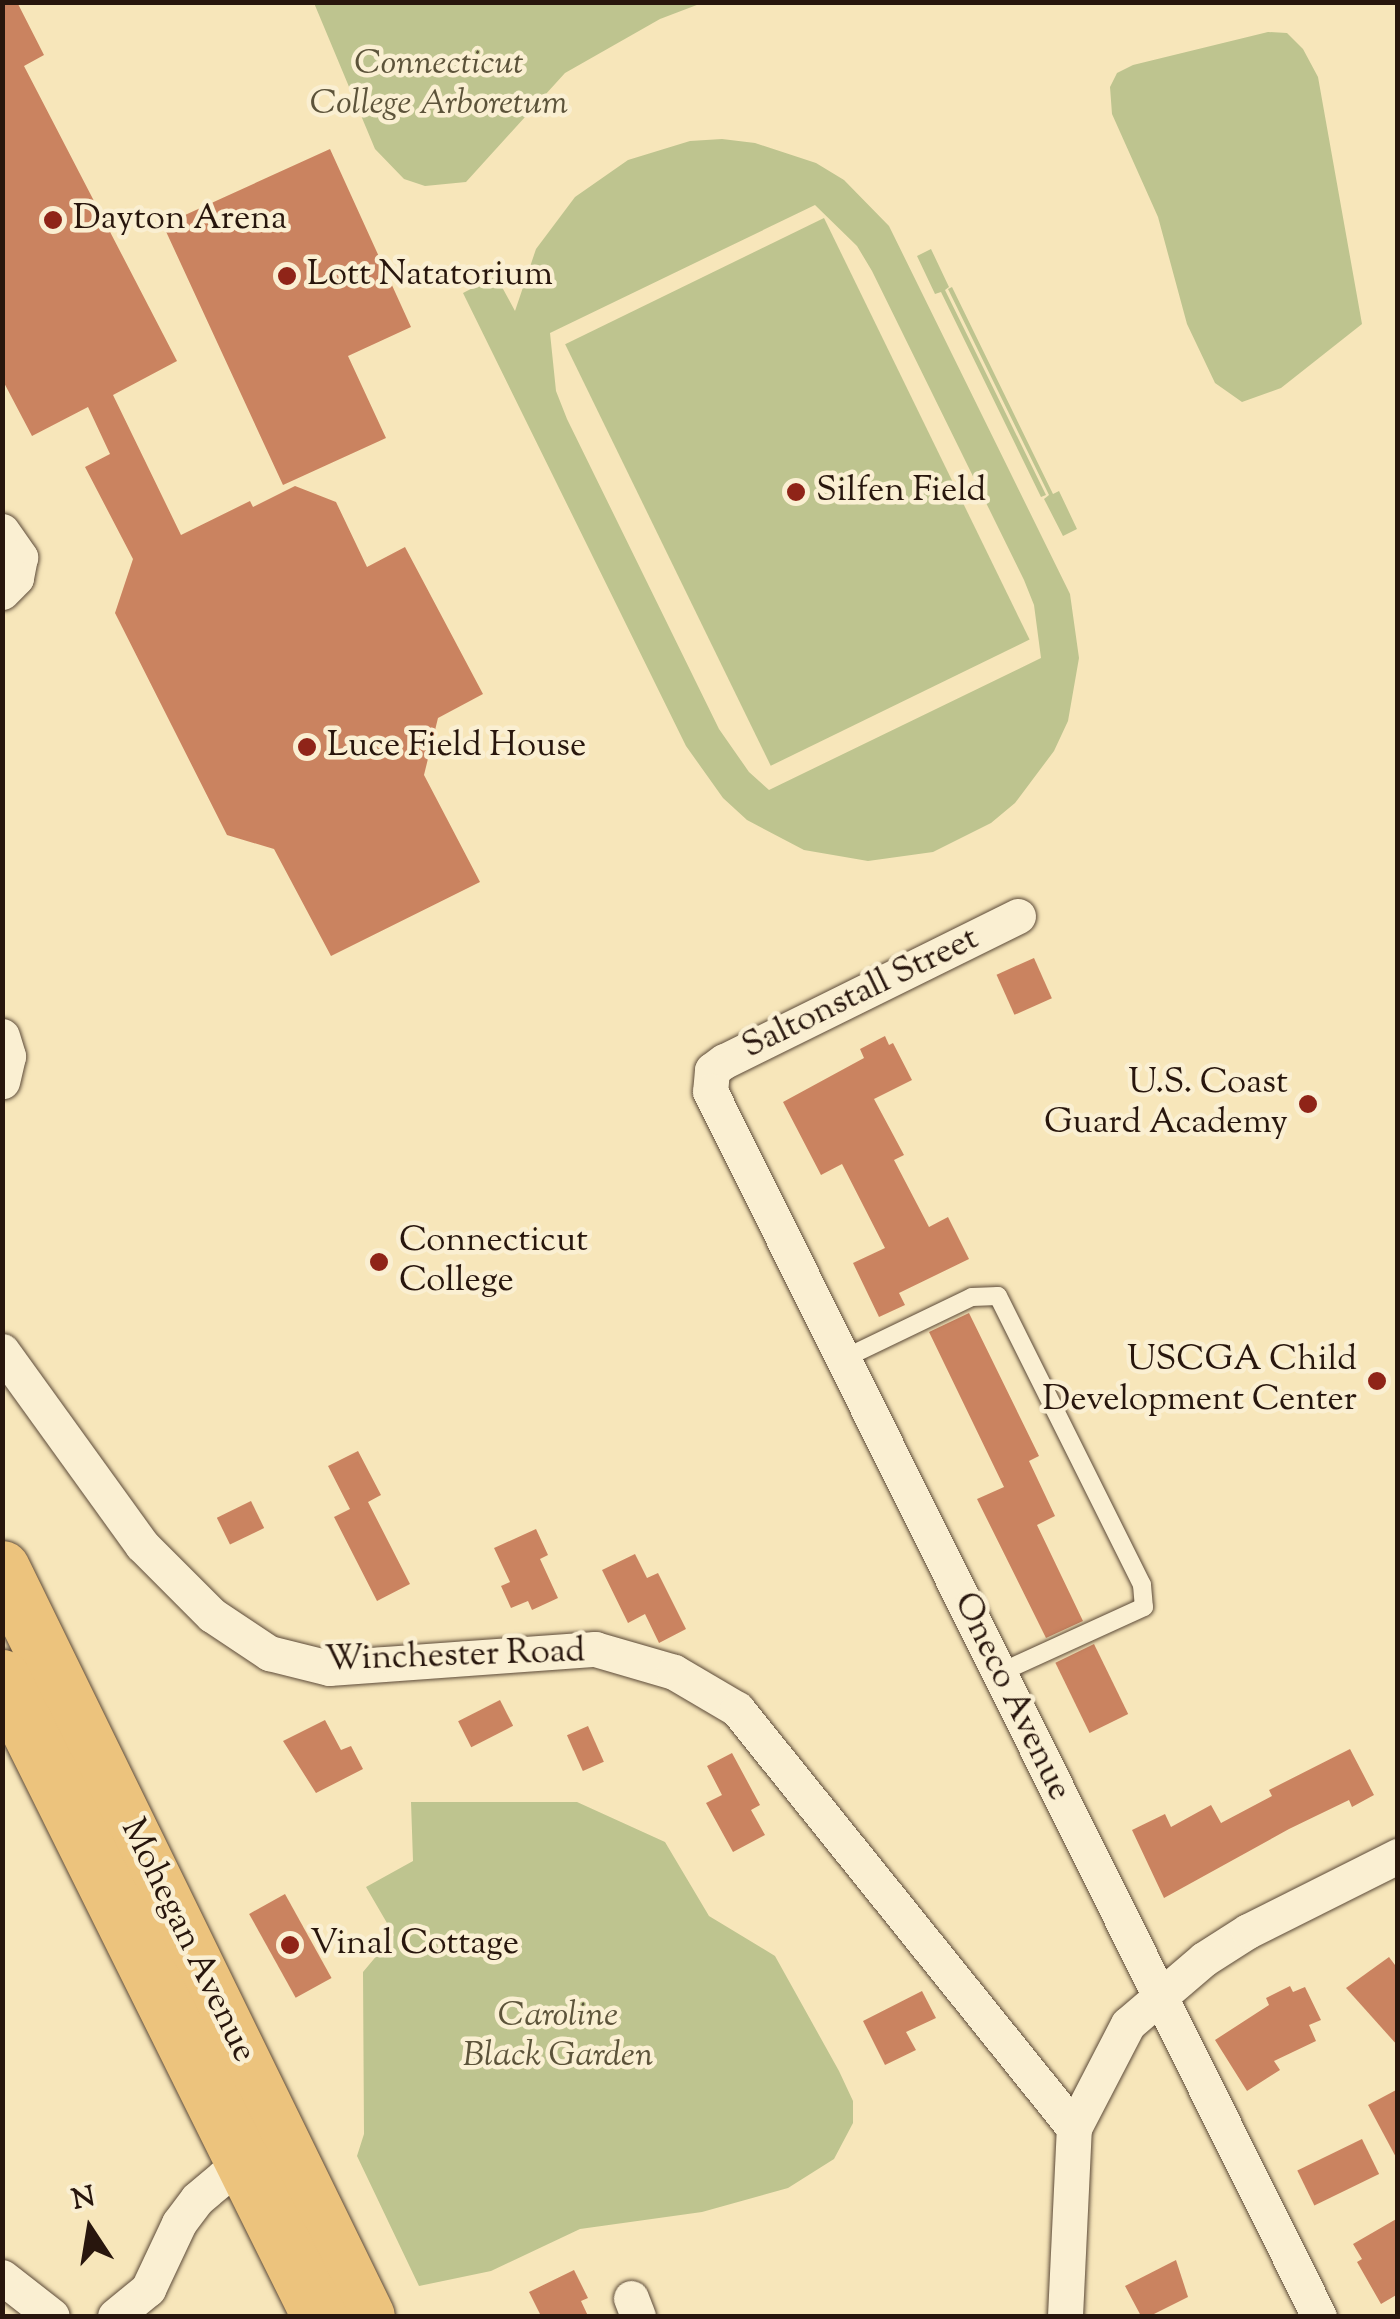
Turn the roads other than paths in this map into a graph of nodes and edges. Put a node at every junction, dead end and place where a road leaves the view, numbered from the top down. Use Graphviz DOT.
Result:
graph roads {
  1 [pos="2,531"];
  2 [pos="2,592"];
  3 [pos="1018,916"];
  4 [pos="2,1036"];
  5 [pos="709,1077"];
  6 [pos="2,1081"];
  7 [pos="2,1351"];
  8 [pos="843,1360"];
  9 [pos="2,1568"];
  10 [pos="999,1673"];
  11 [pos="2,1677"];
  12 [pos="1398,1856"];
  13 [pos="1159,1994"];
  14 [pos="1074,2128"];
  15 [pos="264,2154"];
  16 [pos="2,2276"];
  17 [pos="52,2316"];
  18 [pos="115,2316"];
  19 [pos="319,2316"];
  20 [pos="367,2316"];
  21 [pos="1065,2316"];
  22 [pos="1319,2316"];
  1 -- 2 [label="street"];
  3 -- 5 [label="street, Saltonstall Street"];
  4 -- 6 [label="street"];
  5 -- 8 [label="street, Oneco Avenue"];
  7 -- 14 [label="street, Winchester Road"];
  8 -- 10 [label="street, Oneco Avenue"];
  8 -- 10 [label="lane"];
  9 -- 15 [label="highway, Mohegan Avenue"];
  10 -- 13 [label="street, Oneco Avenue"];
  11 -- 15 [label="highway, Mohegan Avenue"];
  12 -- 13 [label="street"];
  13 -- 14 [label="street"];
  13 -- 22 [label="street, Oneco Avenue"];
  14 -- 21 [label="street"];
  15 -- 18 [label="street"];
  15 -- 19 [label="highway, Mohegan Avenue"];
  15 -- 20 [label="highway, Mohegan Avenue"];
  16 -- 17 [label="street"];
}
